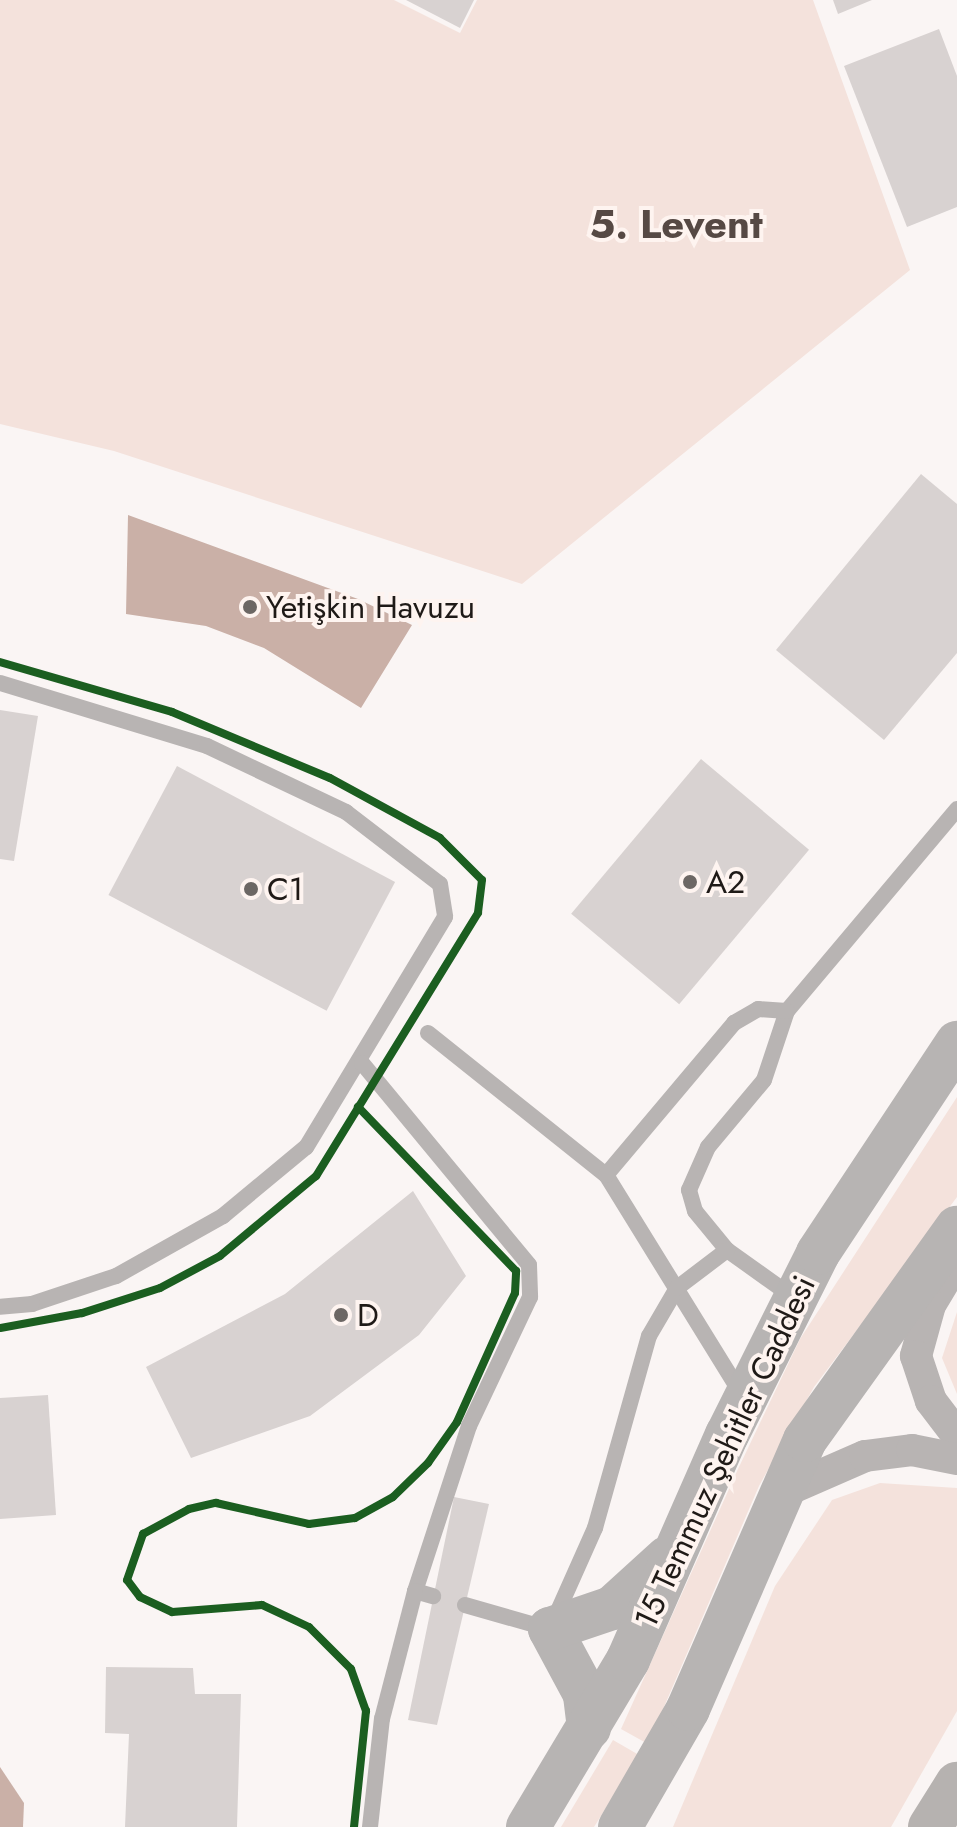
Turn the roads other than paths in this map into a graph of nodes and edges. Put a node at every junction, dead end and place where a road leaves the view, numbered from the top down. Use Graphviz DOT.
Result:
graph roads {
  1 [pos="0,683"];
  2 [pos="957,809"];
  3 [pos="787,1011"];
  4 [pos="428,1033"];
  5 [pos="957,1043"];
  6 [pos="362,1063"];
  7 [pos="606,1175"];
  8 [pos="957,1228"];
  9 [pos="727,1250"];
  10 [pos="957,1259"];
  11 [pos="677,1288"];
  12 [pos="795,1298"];
  13 [pos="0,1307"];
  14 [pos="744,1398"];
  15 [pos="957,1435"];
  16 [pos="957,1459"];
  17 [pos="778,1494"];
  18 [pos="680,1544"];
  19 [pos="415,1591"];
  20 [pos="433,1596"];
  21 [pos="465,1605"];
  22 [pos="550,1629"];
  23 [pos="589,1728"];
  24 [pos="957,1784"];
  25 [pos="370,1827"];
  26 [pos="528,1827"];
  27 [pos="620,1827"];
  28 [pos="930,1827"];
  1 -- 6 [label="lane"];
  2 -- 3 [label="lane"];
  3 -- 7 [label="lane"];
  3 -- 9 [label="lane"];
  4 -- 7 [label="lane"];
  5 -- 12 [label="main road, 15 Temmuz Şehitler Caddesi"];
  6 -- 13 [label="lane"];
  6 -- 19 [label="lane"];
  7 -- 11 [label="lane"];
  8 -- 17 [label="main road, 15 Temmuz Şehitler Caddesi"];
  9 -- 11 [label="lane"];
  9 -- 12 [label="lane"];
  10 -- 15 [label="street"];
  11 -- 14 [label="lane"];
  11 -- 22 [label="lane"];
  12 -- 14 [label="main road, 15 Temmuz Şehitler Caddesi"];
  14 -- 18 [label="main road, 15 Temmuz Şehitler Caddesi"];
  16 -- 17 [label="street"];
  17 -- 27 [label="main road, 15 Temmuz Şehitler Caddesi"];
  18 -- 22 [label="main road"];
  18 -- 23 [label="main road, 15 Temmuz Şehitler Caddesi"];
  19 -- 20 [label="lane"];
  19 -- 25 [label="lane"];
  21 -- 22 [label="lane"];
  22 -- 23 [label="main road"];
  23 -- 26 [label="main road, 15 Temmuz Şehitler Caddesi"];
  24 -- 28 [label="highway"];
}
